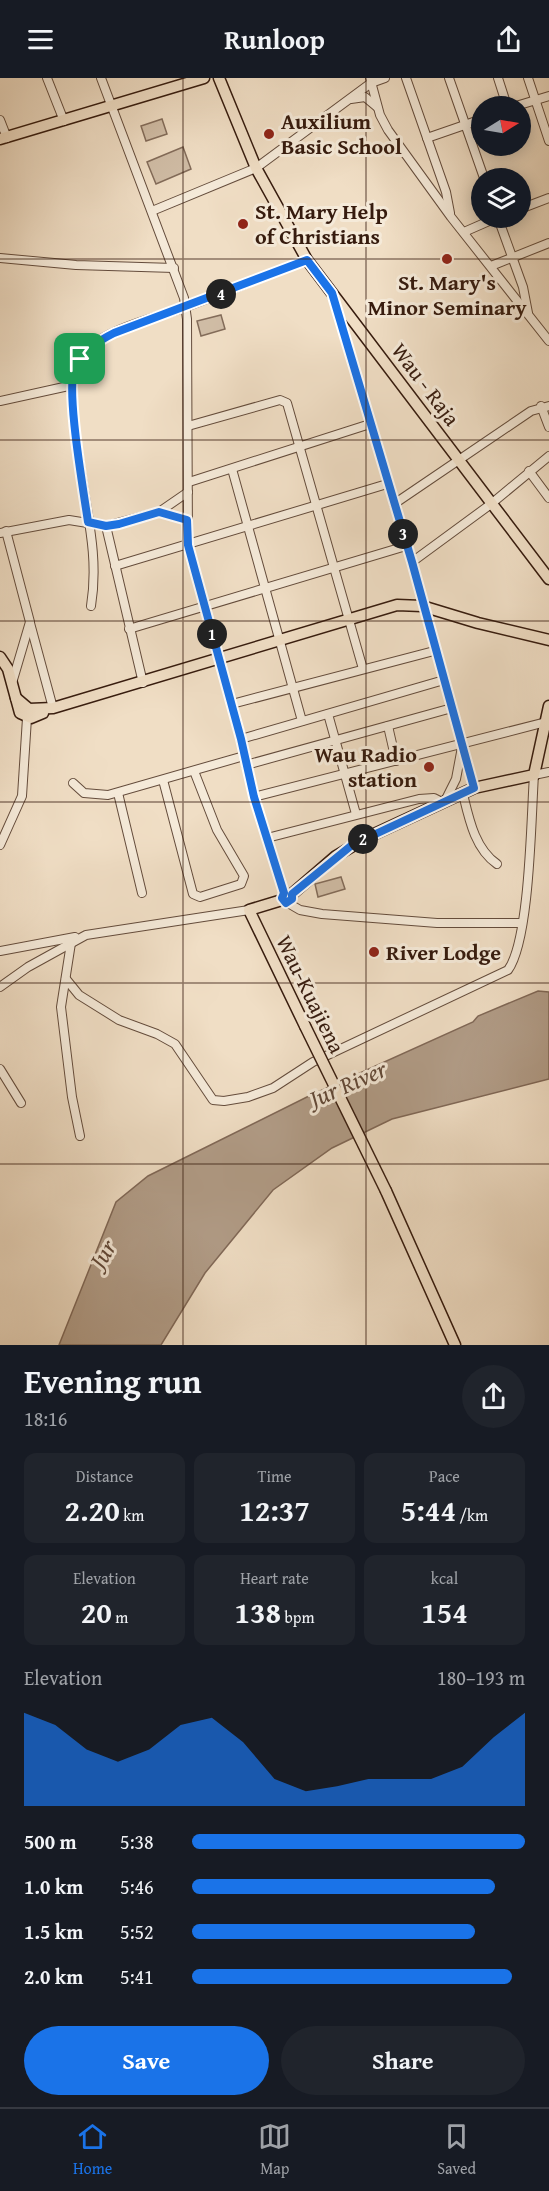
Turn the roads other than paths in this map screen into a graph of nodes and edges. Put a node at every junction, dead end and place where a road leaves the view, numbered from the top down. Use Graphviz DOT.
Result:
graph roads {
  1 [pos="47,78"];
  2 [pos="101,78"];
  3 [pos="204,78"];
  4 [pos="219,78"];
  5 [pos="385,78"];
  6 [pos="406,78"];
  7 [pos="449,78"];
  8 [pos="498,78"];
  9 [pos="528,78"];
  10 [pos="370,80"];
  11 [pos="504,96"];
  12 [pos="549,96"];
  13 [pos="350,99"];
  14 [pos="535,100"];
  15 [pos="531,101"];
  16 [pos="111,106"];
  17 [pos="380,115"];
  18 [pos="0,120"];
  19 [pos="64,121"];
  20 [pos="471,122"];
  21 [pos="465,124"];
  22 [pos="427,138"];
  23 [pos="4,139"];
  24 [pos="549,141"];
  25 [pos="256,168"];
  26 [pos="480,168"];
  27 [pos="549,198"];
  28 [pos="531,205"];
  29 [pos="152,211"];
  30 [pos="451,217"];
  31 [pos="473,228"];
  32 [pos="501,228"];
  33 [pos="464,232"];
  34 [pos="549,243"];
  35 [pos="513,256"];
  36 [pos="0,258"];
  37 [pos="307,260"];
  38 [pos="491,266"];
  39 [pos="174,268"];
  40 [pos="332,293"];
  41 [pos="186,307"];
  42 [pos="529,316"];
  43 [pos="549,341"];
  44 [pos="73,385"];
  45 [pos="0,401"];
  46 [pos="545,406"];
  47 [pos="370,424"];
  48 [pos="188,426"];
  49 [pos="549,427"];
  50 [pos="299,448"];
  51 [pos="549,456"];
  52 [pos="458,459"];
  53 [pos="232,469"];
  54 [pos="529,471"];
  55 [pos="189,482"];
  56 [pos="387,484"];
  57 [pos="188,492"];
  58 [pos="549,498"];
  59 [pos="394,504"];
  60 [pos="492,504"];
  61 [pos="317,505"];
  62 [pos="159,512"];
  63 [pos="187,520"];
  64 [pos="88,522"];
  65 [pos="106,526"];
  66 [pos="248,527"];
  67 [pos="3,532"];
  68 [pos="188,545"];
  69 [pos="110,546"];
  70 [pos="406,546"];
  71 [pos="94,549"];
  72 [pos="412,562"];
  73 [pos="115,566"];
  74 [pos="335,568"];
  75 [pos="548,576"];
  76 [pos="265,588"];
  77 [pos="91,606"];
  78 [pos="422,606"];
  79 [pos="204,607"];
  80 [pos="349,621"];
  81 [pos="30,622"];
  82 [pos="129,629"];
  83 [pos="549,640"];
  84 [pos="282,641"];
  85 [pos="434,651"];
  86 [pos="0,657"];
  87 [pos="220,660"];
  88 [pos="363,669"];
  89 [pos="444,680"];
  90 [pos="12,683"];
  91 [pos="143,683"];
  92 [pos="292,688"];
  93 [pos="16,698"];
  94 [pos="232,704"];
  95 [pos="549,706"];
  96 [pos="53,708"];
  97 [pos="452,708"];
  98 [pos="41,711"];
  99 [pos="328,714"];
  100 [pos="27,718"];
  101 [pos="302,721"];
  102 [pos="546,722"];
  103 [pos="388,726"];
  104 [pos="241,739"];
  105 [pos="335,740"];
  106 [pos="462,743"];
  107 [pos="245,760"];
  108 [pos="396,761"];
  109 [pos="194,771"];
  110 [pos="549,772"];
  111 [pos="345,774"];
  112 [pos="534,775"];
  113 [pos="163,780"];
  114 [pos="74,783"];
  115 [pos="474,788"];
  116 [pos="118,793"];
  117 [pos="463,794"];
  118 [pos="254,797"];
  119 [pos="444,802"];
  120 [pos="356,814"];
  121 [pos="267,838"];
  122 [pos="0,845"];
  123 [pos="496,864"];
  124 [pos="142,893"];
  125 [pos="286,897"];
  126 [pos="249,910"];
  127 [pos="522,923"];
  128 [pos="86,935"];
  129 [pos="71,943"];
  130 [pos="0,951"];
  131 [pos="66,979"];
  132 [pos="0,987"];
  133 [pos="0,1069"];
  134 [pos="21,1103"];
  135 [pos="80,1136"];
  136 [pos="455,1345"];
  1 -- 19 [label="street"];
  2 -- 16 [label="street"];
  3 -- 16 [label="main road"];
  4 -- 25 [label="main road, Wau - Raja"];
  5 -- 10 [label="street"];
  6 -- 22 [label="street"];
  7 -- 21 [label="street"];
  8 -- 11 [label="street"];
  9 -- 14 [label="street"];
  10 -- 13 [label="street"];
  10 -- 17 [label="street"];
  12 -- 14 [label="street"];
  13 -- 17 [label="street"];
  13 -- 25 [label="street"];
  14 -- 15 [label="street"];
  14 -- 24 [label="street"];
  16 -- 19 [label="main road"];
  16 -- 29 [label="street"];
  17 -- 30 [label="street"];
  18 -- 23 [label="street"];
  19 -- 23 [label="main road"];
  20 -- 21 [label="street"];
  21 -- 22 [label="street"];
  21 -- 26 [label="street"];
  22 -- 30 [label="street"];
  25 -- 29 [label="street"];
  25 -- 37 [label="main road, Wau - Raja"];
  27 -- 28 [label="street"];
  29 -- 39 [label="street"];
  30 -- 33 [label="street"];
  31 -- 33 [label="street"];
  32 -- 35 [label="street"];
  33 -- 38 [label="street"];
  34 -- 35 [label="street"];
  35 -- 38 [label="street"];
  35 -- 42 [label="street"];
  36 -- 39 [label="street"];
  37 -- 40 [label="main road, Wau - Raja"];
  37 -- 41 [label="street"];
  38 -- 42 [label="street"];
  39 -- 41 [label="street"];
  40 -- 47 [label="street"];
  40 -- 52 [label="main road, Wau - Raja"];
  41 -- 44 [label="street"];
  41 -- 48 [label="street"];
  42 -- 43 [label="street"];
  44 -- 45 [label="street"];
  44 -- 64 [label="street"];
  46 -- 49 [label="street"];
  46 -- 52 [label="street"];
  47 -- 50 [label="street"];
  47 -- 56 [label="street"];
  48 -- 50 [label="street"];
  48 -- 55 [label="street"];
  50 -- 53 [label="street"];
  50 -- 61 [label="street"];
  51 -- 54 [label="street"];
  52 -- 59 [label="street"];
  52 -- 60 [label="main road, Wau - Raja"];
  53 -- 55 [label="street"];
  53 -- 66 [label="street"];
  54 -- 58 [label="street"];
  54 -- 60 [label="street"];
  55 -- 57 [label="street"];
  56 -- 59 [label="street"];
  56 -- 61 [label="street"];
  57 -- 62 [label="street"];
  57 -- 63 [label="street"];
  59 -- 70 [label="street"];
  60 -- 72 [label="street"];
  60 -- 75 [label="main road, Wau - Raja"];
  61 -- 66 [label="street"];
  61 -- 74 [label="street"];
  62 -- 63 [label="street"];
  62 -- 65 [label="street"];
  63 -- 68 [label="street"];
  64 -- 65 [label="street"];
  64 -- 67 [label="street"];
  64 -- 71 [label="street"];
  65 -- 69 [label="street"];
  66 -- 68 [label="street"];
  66 -- 76 [label="street"];
  67 -- 81 [label="street"];
  68 -- 73 [label="street"];
  68 -- 79 [label="street"];
  69 -- 71 [label="street"];
  69 -- 73 [label="street"];
  70 -- 72 [label="street"];
  70 -- 74 [label="street"];
  71 -- 77 [label="street"];
  72 -- 78 [label="street"];
  73 -- 82 [label="street"];
  74 -- 76 [label="street"];
  74 -- 80 [label="street"];
  76 -- 79 [label="street"];
  76 -- 84 [label="street"];
  78 -- 80 [label="main road"];
  78 -- 83 [label="main road"];
  78 -- 85 [label="street"];
  79 -- 82 [label="street"];
  79 -- 87 [label="street"];
  80 -- 84 [label="main road"];
  80 -- 88 [label="street"];
  81 -- 90 [label="street"];
  81 -- 96 [label="street"];
  82 -- 91 [label="street"];
  84 -- 87 [label="main road"];
  84 -- 92 [label="street"];
  85 -- 88 [label="street"];
  85 -- 89 [label="street"];
  86 -- 90 [label="main road"];
  87 -- 91 [label="main road"];
  87 -- 94 [label="street"];
  88 -- 92 [label="street"];
  89 -- 97 [label="street"];
  89 -- 99 [label="street"];
  90 -- 93 [label="main road"];
  91 -- 96 [label="main road"];
  92 -- 94 [label="street"];
  92 -- 101 [label="street"];
  93 -- 98 [label="main road"];
  93 -- 100 [label="main road"];
  94 -- 104 [label="street"];
  95 -- 102 [label="main road"];
  96 -- 98 [label="main road"];
  97 -- 103 [label="street"];
  97 -- 106 [label="street"];
  98 -- 100 [label="main road"];
  99 -- 101 [label="street"];
  99 -- 105 [label="street"];
  100 -- 122 [label="street"];
  101 -- 104 [label="street"];
  102 -- 106 [label="street"];
  102 -- 112 [label="main road"];
  103 -- 105 [label="street"];
  103 -- 108 [label="street"];
  104 -- 107 [label="street"];
  105 -- 107 [label="street"];
  105 -- 111 [label="street"];
  106 -- 108 [label="street"];
  106 -- 115 [label="street"];
  106 -- 119 [label="street"];
  107 -- 109 [label="street"];
  107 -- 118 [label="street"];
  108 -- 111 [label="street"];
  109 -- 113 [label="street"];
  109 -- 113 [label="street"];
  110 -- 112 [label="street"];
  111 -- 118 [label="street"];
  111 -- 120 [label="street"];
  112 -- 115 [label="main road"];
  112 -- 127 [label="street"];
  113 -- 116 [label="street"];
  114 -- 116 [label="street"];
  115 -- 117 [label="main road"];
  116 -- 124 [label="street"];
  117 -- 119 [label="main road"];
  117 -- 123 [label="street"];
  118 -- 121 [label="street"];
  119 -- 120 [label="street"];
  119 -- 125 [label="main road"];
  120 -- 121 [label="street"];
  121 -- 125 [label="street"];
  125 -- 126 [label="main road"];
  125 -- 127 [label="street"];
  126 -- 128 [label="street"];
  126 -- 136 [label="main road, Wau-Kuajiena, bridge"];
  127 -- 131 [label="street"];
  128 -- 129 [label="street"];
  128 -- 130 [label="street"];
  129 -- 131 [label="street"];
  129 -- 132 [label="street"];
  131 -- 135 [label="street"];
  133 -- 134 [label="street"];
}
